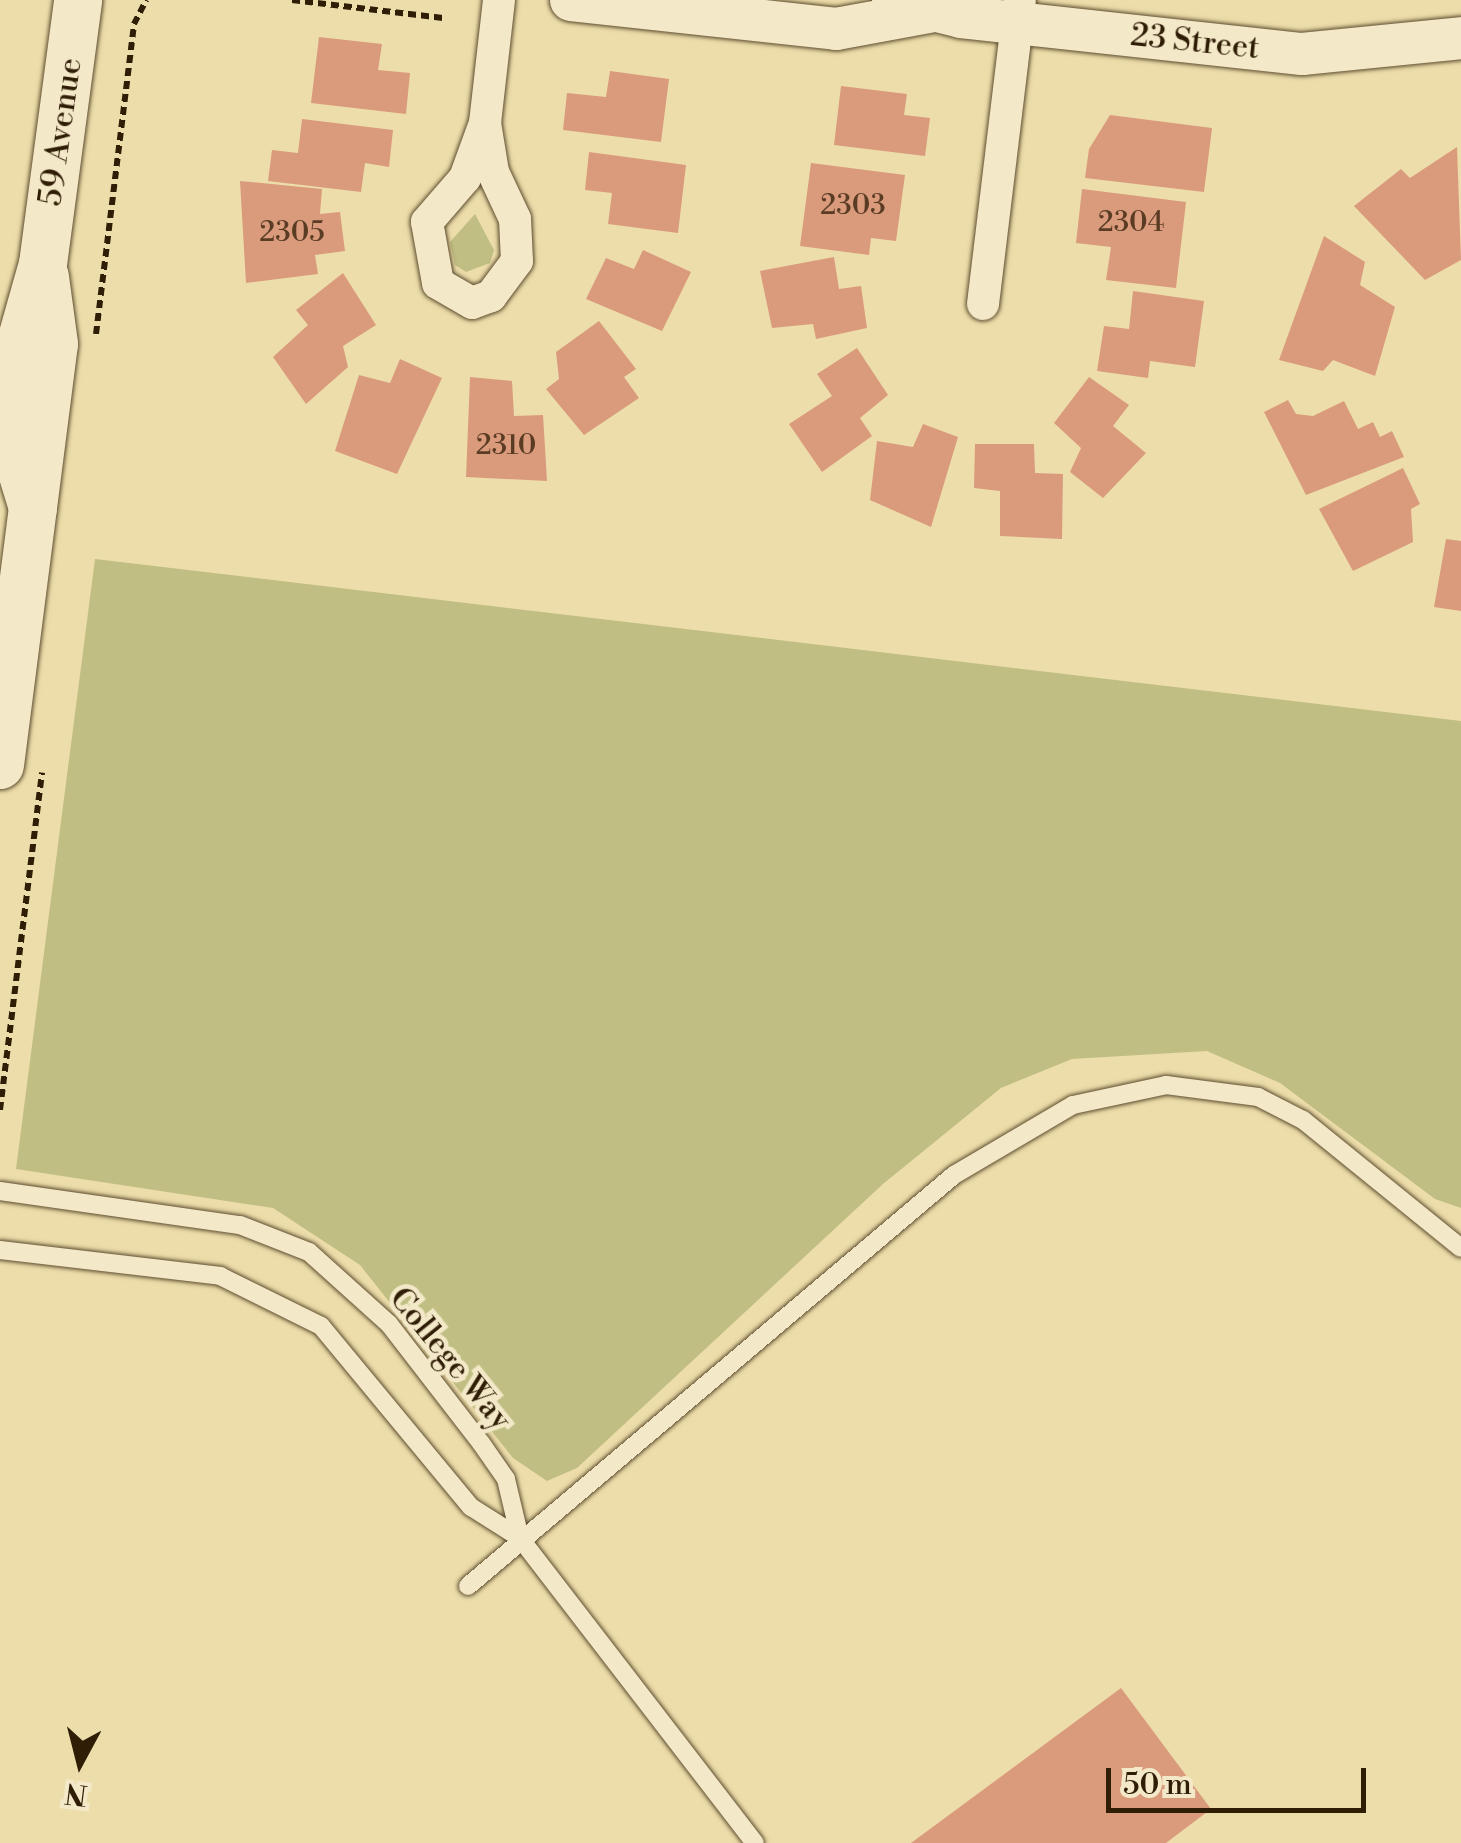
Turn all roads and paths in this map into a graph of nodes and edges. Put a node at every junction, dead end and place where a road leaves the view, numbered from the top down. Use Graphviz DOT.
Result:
graph roads {
  1 [pos="78,0"];
  2 [pos="292,0"];
  3 [pos="498,0"];
  4 [pos="571,0"];
  5 [pos="911,6"];
  6 [pos="1019,11"];
  7 [pos="443,18"];
  8 [pos="1461,38"];
  9 [pos="485,123"];
  10 [pos="983,304"];
  11 [pos="0,765"];
  12 [pos="0,1191"];
  13 [pos="1461,1248"];
  14 [pos="0,1250"];
  15 [pos="520,1538"];
  16 [pos="468,1586"];
  17 [pos="756,1843"];
  1 -- 11 [label="main road, 59 Avenue"];
  2 -- 7 [label="path"];
  3 -- 9 [label="street"];
  4 -- 5 [label="street, 23 Street"];
  5 -- 6 [label="street, 23 Street"];
  6 -- 8 [label="street, 23 Street"];
  6 -- 10 [label="street"];
  9 -- 9 [label="street"];
  12 -- 15 [label="lane, College Way"];
  13 -- 15 [label="lane"];
  14 -- 15 [label="lane, College Way"];
  15 -- 16 [label="lane"];
  15 -- 17 [label="lane, College Way"];
}
